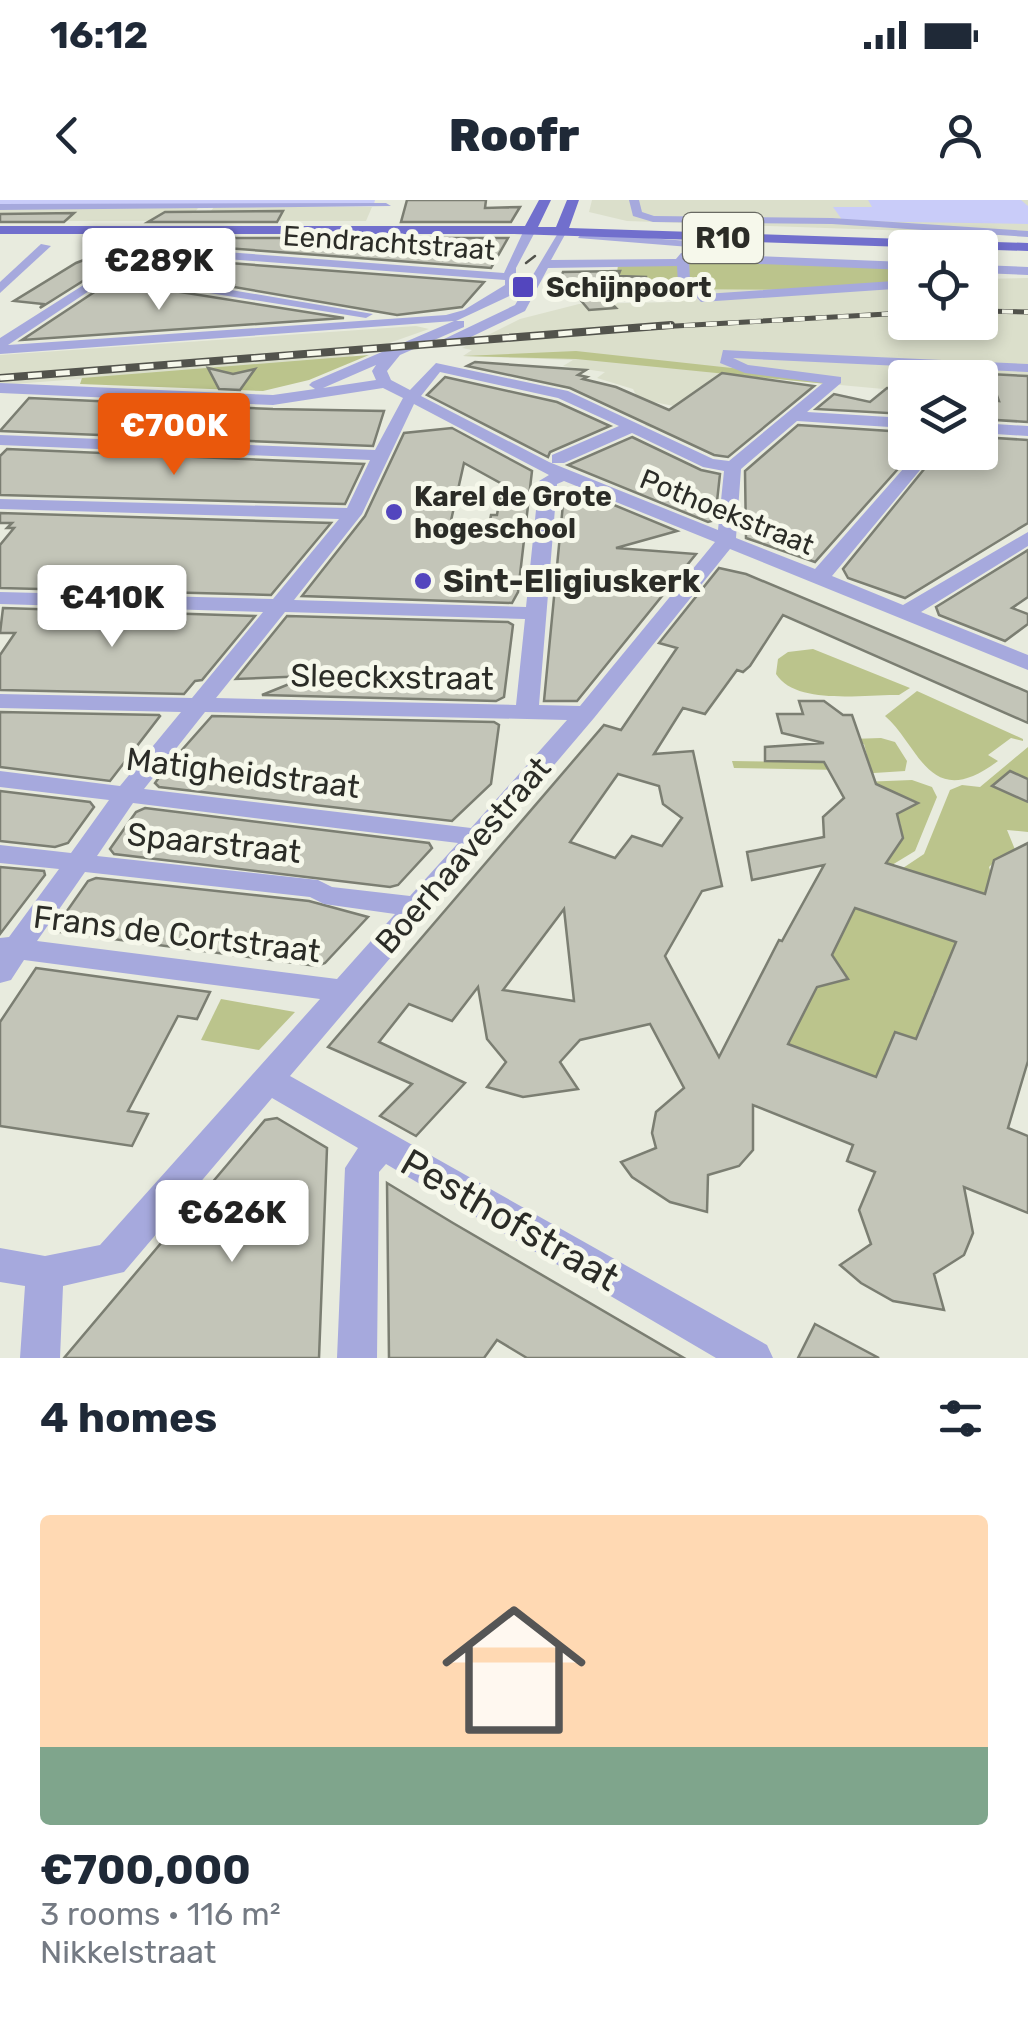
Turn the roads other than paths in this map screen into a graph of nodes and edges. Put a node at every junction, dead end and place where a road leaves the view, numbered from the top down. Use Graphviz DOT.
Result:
graph roads {
  1 [pos="545,200"];
  2 [pos="634,200"];
  3 [pos="387,203"];
  4 [pos="781,205"];
  5 [pos="206,206"];
  6 [pos="0,207"];
  7 [pos="76,207"];
  8 [pos="567,217"];
  9 [pos="791,221"];
  10 [pos="56,225"];
  11 [pos="191,225"];
  12 [pos="380,225"];
  13 [pos="0,227"];
  14 [pos="531,228"];
  15 [pos="1028,234"];
  16 [pos="582,236"];
  17 [pos="1028,244"];
  18 [pos="45,246"];
  19 [pos="683,252"];
  20 [pos="544,264"];
  21 [pos="888,265"];
  22 [pos="998,270"];
  23 [pos="1028,271"];
  24 [pos="108,273"];
  25 [pos="511,282"];
  26 [pos="888,285"];
  27 [pos="0,289"];
  28 [pos="399,323"];
  29 [pos="0,347"];
  30 [pos="393,354"];
  31 [pos="1028,368"];
  32 [pos="385,383"];
  33 [pos="0,388"];
  34 [pos="243,397"];
  35 [pos="411,398"];
  36 [pos="794,416"];
  37 [pos="888,422"];
  38 [pos="632,426"];
  39 [pos="998,429"];
  40 [pos="1028,431"];
  41 [pos="0,440"];
  42 [pos="381,454"];
  43 [pos="560,467"];
  44 [pos="733,467"];
  45 [pos="912,470"];
  46 [pos="0,504"];
  47 [pos="352,514"];
  48 [pos="1028,538"];
  49 [pos="726,541"];
  50 [pos="815,577"];
  51 [pos="0,598"];
  52 [pos="278,605"];
  53 [pos="533,613"];
  54 [pos="905,613"];
  55 [pos="1028,663"];
  56 [pos="2,703"];
  57 [pos="196,704"];
  58 [pos="527,712"];
  59 [pos="586,713"];
  60 [pos="0,780"];
  61 [pos="126,794"];
  62 [pos="478,837"];
  63 [pos="0,854"];
  64 [pos="77,863"];
  65 [pos="418,907"];
  66 [pos="6,955"];
  67 [pos="346,991"];
  68 [pos="269,1080"];
  69 [pos="380,1146"];
  70 [pos="0,1265"];
  71 [pos="45,1273"];
  72 [pos="40,1358"];
  73 [pos="357,1358"];
  74 [pos="753,1358"];
  1 -- 14 [label="main road"];
  2 -- 9 [label="street"];
  3 -- 5 [label="street"];
  3 -- 12 [label="street"];
  4 -- 9 [label="street"];
  5 -- 7 [label="street"];
  5 -- 11 [label="street"];
  6 -- 7 [label="street"];
  7 -- 10 [label="street"];
  8 -- 14 [label="main road, R10"];
  8 -- 17 [label="main road, R10"];
  8 -- 17 [label="main road, R10"];
  8 -- 20 [label="street"];
  9 -- 15 [label="street"];
  10 -- 11 [label="main road, R10"];
  10 -- 13 [label="main road, R10"];
  11 -- 12 [label="main road, R10"];
  12 -- 14 [label="main road, R10"];
  13 -- 14 [label="main road, R10"];
  14 -- 25 [label="street"];
  16 -- 19 [label="street"];
  18 -- 27 [label="street"];
  19 -- 20 [label="street"];
  19 -- 21 [label="street"];
  19 -- 26 [label="street"];
  20 -- 32 [label="street"];
  22 -- 23 [label="street"];
  24 -- 25 [label="street, Eendrachtstraat"];
  24 -- 28 [label="street"];
  24 -- 29 [label="street"];
  25 -- 28 [label="street"];
  25 -- 30 [label="street"];
  28 -- 29 [label="street"];
  30 -- 32 [label="street"];
  30 -- 34 [label="street"];
  31 -- 36 [label="street"];
  32 -- 34 [label="street"];
  32 -- 35 [label="street, Pothoekstraat"];
  33 -- 34 [label="street"];
  35 -- 38 [label="street"];
  35 -- 42 [label="street"];
  35 -- 43 [label="street, Pothoekstraat"];
  36 -- 37 [label="street"];
  36 -- 44 [label="street"];
  38 -- 43 [label="street"];
  38 -- 44 [label="street"];
  39 -- 40 [label="street"];
  41 -- 42 [label="street"];
  42 -- 47 [label="street"];
  43 -- 49 [label="street, Pothoekstraat"];
  43 -- 53 [label="street"];
  44 -- 49 [label="street"];
  45 -- 50 [label="street"];
  46 -- 47 [label="street"];
  47 -- 52 [label="street"];
  48 -- 54 [label="street"];
  49 -- 50 [label="street, Pothoekstraat"];
  49 -- 59 [label="street, Boerhaavestraat"];
  50 -- 54 [label="street, Pothoekstraat"];
  51 -- 52 [label="street"];
  52 -- 53 [label="street"];
  52 -- 57 [label="street"];
  53 -- 58 [label="street"];
  54 -- 55 [label="street, Pothoekstraat"];
  56 -- 57 [label="street, Sleeckxstraat"];
  57 -- 58 [label="street, Sleeckxstraat"];
  57 -- 61 [label="street"];
  58 -- 59 [label="street, Sleeckxstraat"];
  59 -- 62 [label="street, Boerhaavestraat"];
  60 -- 61 [label="street, Matigheidstraat"];
  61 -- 62 [label="street, Matigheidstraat"];
  61 -- 64 [label="street"];
  62 -- 65 [label="street, Boerhaavestraat"];
  63 -- 64 [label="street, Spaarstraat"];
  64 -- 65 [label="street, Spaarstraat"];
  64 -- 66 [label="street"];
  65 -- 67 [label="street, Boerhaavestraat"];
  66 -- 67 [label="street, Frans de Cortstraat"];
  67 -- 68 [label="street, Boerhaavestraat"];
  68 -- 69 [label="street, Pesthofstraat"];
  68 -- 71 [label="street, Boerhaavestraat"];
  69 -- 73 [label="street"];
  69 -- 74 [label="street, Pesthofstraat"];
  70 -- 71 [label="street"];
  71 -- 72 [label="street"];
}
